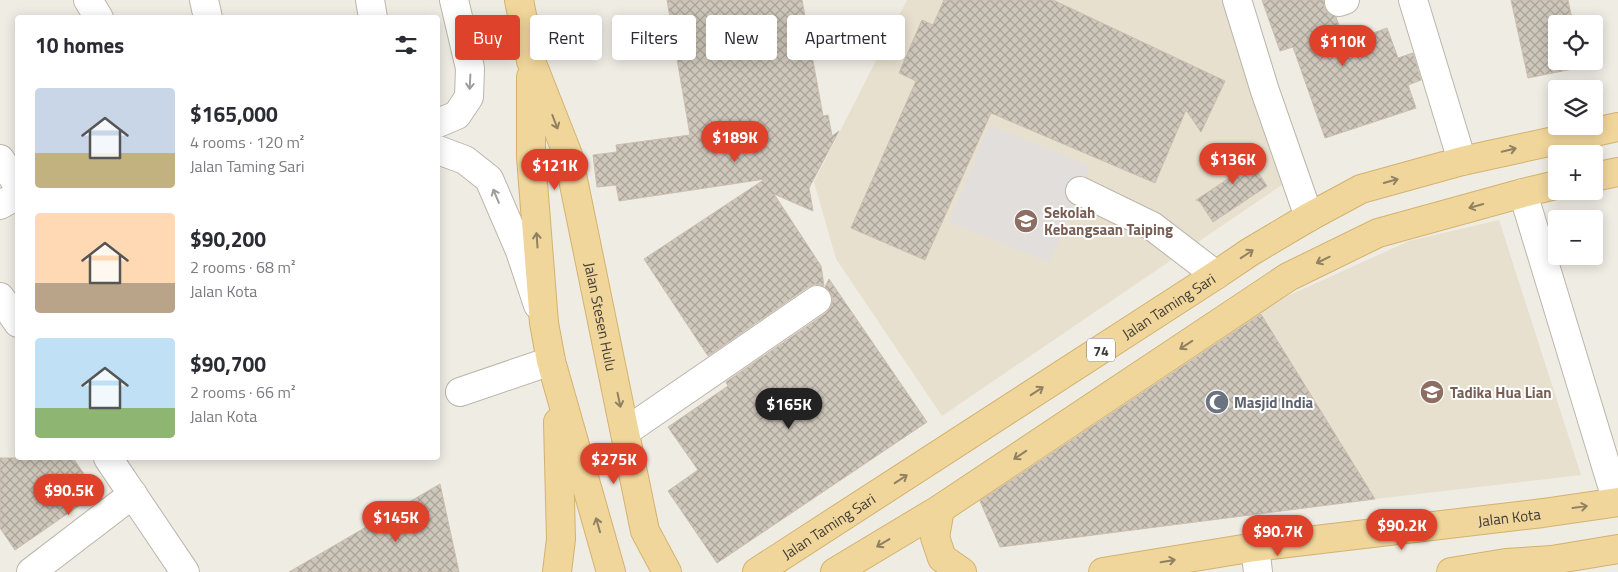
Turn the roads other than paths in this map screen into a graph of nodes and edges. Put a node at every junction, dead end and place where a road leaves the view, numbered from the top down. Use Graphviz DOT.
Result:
graph roads {
  1 [pos="88,0"];
  2 [pos="204,0"];
  3 [pos="370,0"];
  4 [pos="454,0"];
  5 [pos="518,0"];
  6 [pos="1237,0"];
  7 [pos="1413,0"];
  8 [pos="97,15"];
  9 [pos="207,15"];
  10 [pos="372,15"];
  11 [pos="531,61"];
  12 [pos="440,122"];
  13 [pos="1618,127"];
  14 [pos="440,151"];
  15 [pos="0,159"];
  16 [pos="1462,161"];
  17 [pos="1618,172"];
  18 [pos="1603,175"];
  19 [pos="15,180"];
  20 [pos="1548,187"];
  21 [pos="1080,191"];
  22 [pos="1523,193"];
  23 [pos="15,197"];
  24 [pos="0,205"];
  25 [pos="1309,217"];
  26 [pos="1216,275"];
  27 [pos="0,297"];
  28 [pos="817,300"];
  29 [pos="15,319"];
  30 [pos="544,323"];
  31 [pos="554,372"];
  32 [pos="460,392"];
  33 [pos="625,432"];
  34 [pos="109,460"];
  35 [pos="132,494"];
  36 [pos="1618,502"];
  37 [pos="940,509"];
  38 [pos="1618,549"];
  39 [pos="1256,559"];
  40 [pos="1507,568"];
  41 [pos="31,572"];
  42 [pos="185,572"];
  43 [pos="557,572"];
  44 [pos="611,572"];
  45 [pos="667,572"];
  46 [pos="757,572"];
  47 [pos="835,572"];
  48 [pos="962,572"];
  49 [pos="1103,572"];
  50 [pos="1451,572"];
  1 -- 8 [label="street"];
  2 -- 9 [label="street"];
  3 -- 10 [label="street"];
  4 -- 12 [label="street, one-way"];
  5 -- 11 [label="main road, Jalan Stesen Hulu"];
  6 -- 25 [label="street"];
  7 -- 16 [label="street"];
  30 -- 11 [label="main road, Jalan Stesen Hulu, one-way"];
  11 -- 33 [label="main road, Jalan Stesen Hulu, one-way"];
  16 -- 13 [label="main road, Jalan Taming Sari / 74, one-way"];
  30 -- 14 [label="street, one-way"];
  15 -- 19 [label="street"];
  25 -- 16 [label="main road, Jalan Taming Sari / 74, one-way"];
  17 -- 18 [label="main road"];
  20 -- 22 [label="main road"];
  21 -- 26 [label="street"];
  22 -- 36 [label="street"];
  22 -- 37 [label="main road, one-way"];
  23 -- 24 [label="street"];
  26 -- 25 [label="main road, Jalan Taming Sari / 74, one-way"];
  46 -- 26 [label="main road, Jalan Taming Sari / 74, one-way"];
  27 -- 29 [label="street"];
  28 -- 33 [label="street"];
  30 -- 31 [label="main road, Jalan Stesen Hulu"];
  31 -- 32 [label="street"];
  31 -- 43 [label="main road"];
  44 -- 31 [label="main road, Jalan Stesen Hulu, one-way"];
  33 -- 45 [label="main road, Jalan Stesen Hulu"];
  34 -- 35 [label="street"];
  35 -- 41 [label="street"];
  35 -- 42 [label="street"];
  39 -- 36 [label="main road, Jalan Kota, one-way"];
  37 -- 47 [label="main road, one-way"];
  37 -- 48 [label="main road"];
  38 -- 40 [label="main road"];
  49 -- 39 [label="main road, Jalan Kota, one-way"];
  40 -- 50 [label="main road"];
}
